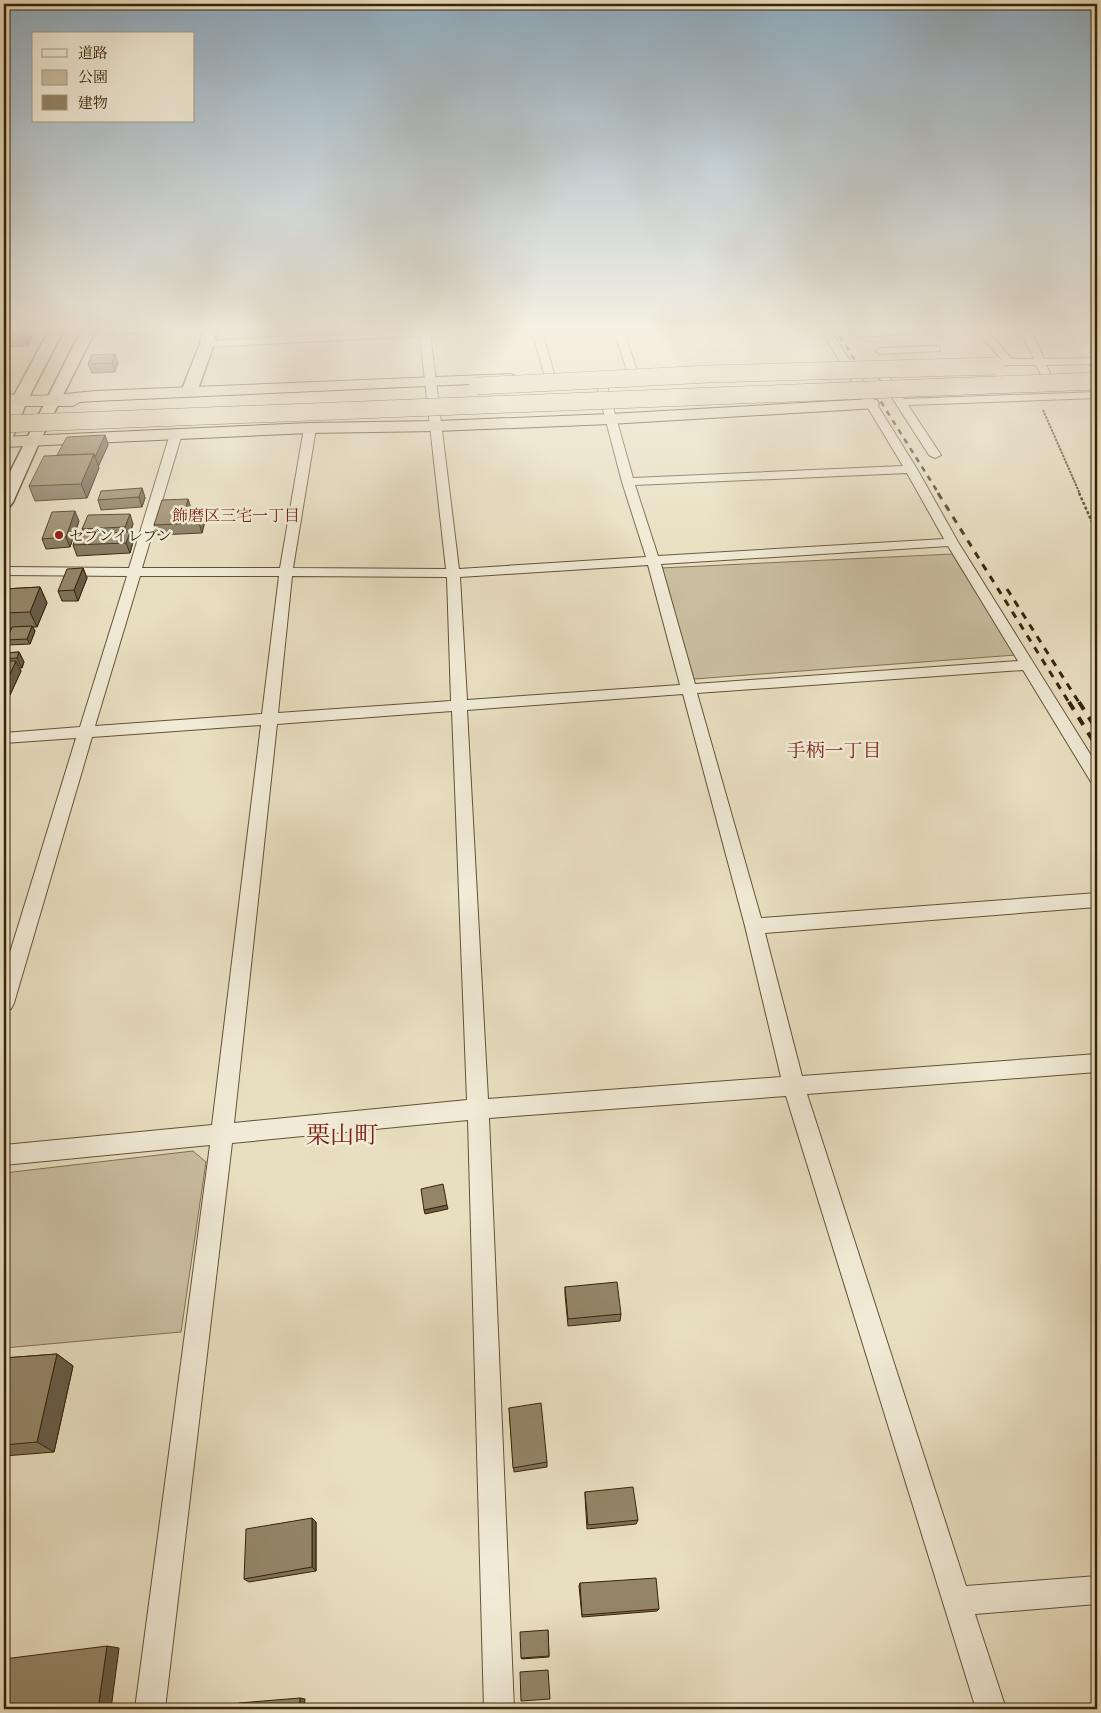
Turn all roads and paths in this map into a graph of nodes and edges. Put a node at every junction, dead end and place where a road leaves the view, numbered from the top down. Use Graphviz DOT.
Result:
graph roads {
  1 [pos="8,407"];
  2 [pos="50,407"];
  3 [pos="217,407"];
  4 [pos="383,407"];
  5 [pos="434,407"];
  6 [pos="607,407"];
  7 [pos="619,407"];
  8 [pos="715,407"];
  9 [pos="820,407"];
  10 [pos="873,407"];
  11 [pos="903,407"];
  12 [pos="1041,407"];
  13 [pos="530,412"];
  14 [pos="4,414"];
  15 [pos="610,419"];
  16 [pos="4,424"];
  17 [pos="437,426"];
  18 [pos="310,428"];
  19 [pos="176,434"];
  20 [pos="4,440"];
  21 [pos="32,440"];
  22 [pos="935,455"];
  23 [pos="911,469"];
  24 [pos="628,482"];
  25 [pos="4,502"];
  26 [pos="1097,532"];
  27 [pos="952,542"];
  28 [pos="653,560"];
  29 [pos="4,571"];
  30 [pos="135,572"];
  31 [pos="286,572"];
  32 [pos="453,573"];
  33 [pos="1028,665"];
  34 [pos="687,688"];
  35 [pos="458,704"];
  36 [pos="270,719"];
  37 [pos="85,732"];
  38 [pos="4,738"];
  39 [pos="1097,778"];
  40 [pos="1097,900"];
  41 [pos="754,926"];
  42 [pos="4,1003"];
  43 [pos="1097,1063"];
  44 [pos="794,1087"];
  45 [pos="478,1109"];
  46 [pos="222,1136"];
  47 [pos="4,1155"];
  48 [pos="1097,1590"];
  49 [pos="957,1601"];
  50 [pos="150,1709"];
  51 [pos="498,1709"];
  52 [pos="991,1709"];
  1 -- 20 [label="street"];
  2 -- 21 [label="street"];
  3 -- 14 [label="highway"];
  4 -- 16 [label="highway, bridge"];
  5 -- 17 [label="street"];
  6 -- 15 [label="street"];
  7 -- 13 [label="highway, bridge"];
  8 -- 13 [label="highway"];
  9 -- 15 [label="highway"];
  10 -- 23 [label="street"];
  11 -- 22 [label="street"];
  12 -- 26 [label="path"];
  13 -- 21 [label="highway"];
  15 -- 17 [label="highway"];
  15 -- 24 [label="street"];
  17 -- 18 [label="highway"];
  17 -- 32 [label="street"];
  18 -- 19 [label="highway"];
  18 -- 31 [label="street"];
  19 -- 21 [label="highway"];
  19 -- 30 [label="street"];
  20 -- 21 [label="highway"];
  21 -- 25 [label="street"];
  23 -- 24 [label="street"];
  23 -- 27 [label="street"];
  24 -- 28 [label="street"];
  27 -- 28 [label="street"];
  27 -- 33 [label="street"];
  28 -- 32 [label="street"];
  28 -- 34 [label="street"];
  29 -- 30 [label="street"];
  30 -- 31 [label="street"];
  30 -- 37 [label="street"];
  31 -- 32 [label="street"];
  31 -- 36 [label="street"];
  32 -- 35 [label="street"];
  33 -- 34 [label="street"];
  33 -- 39 [label="street"];
  34 -- 35 [label="street"];
  34 -- 41 [label="street"];
  35 -- 36 [label="street"];
  35 -- 45 [label="street"];
  36 -- 37 [label="street"];
  36 -- 46 [label="street"];
  37 -- 38 [label="street"];
  37 -- 42 [label="street"];
  40 -- 41 [label="street"];
  41 -- 44 [label="street"];
  43 -- 44 [label="street"];
  44 -- 45 [label="street"];
  44 -- 49 [label="street"];
  45 -- 46 [label="street"];
  45 -- 51 [label="street"];
  46 -- 47 [label="street"];
  46 -- 50 [label="street"];
  48 -- 49 [label="street"];
  49 -- 52 [label="street"];
}
